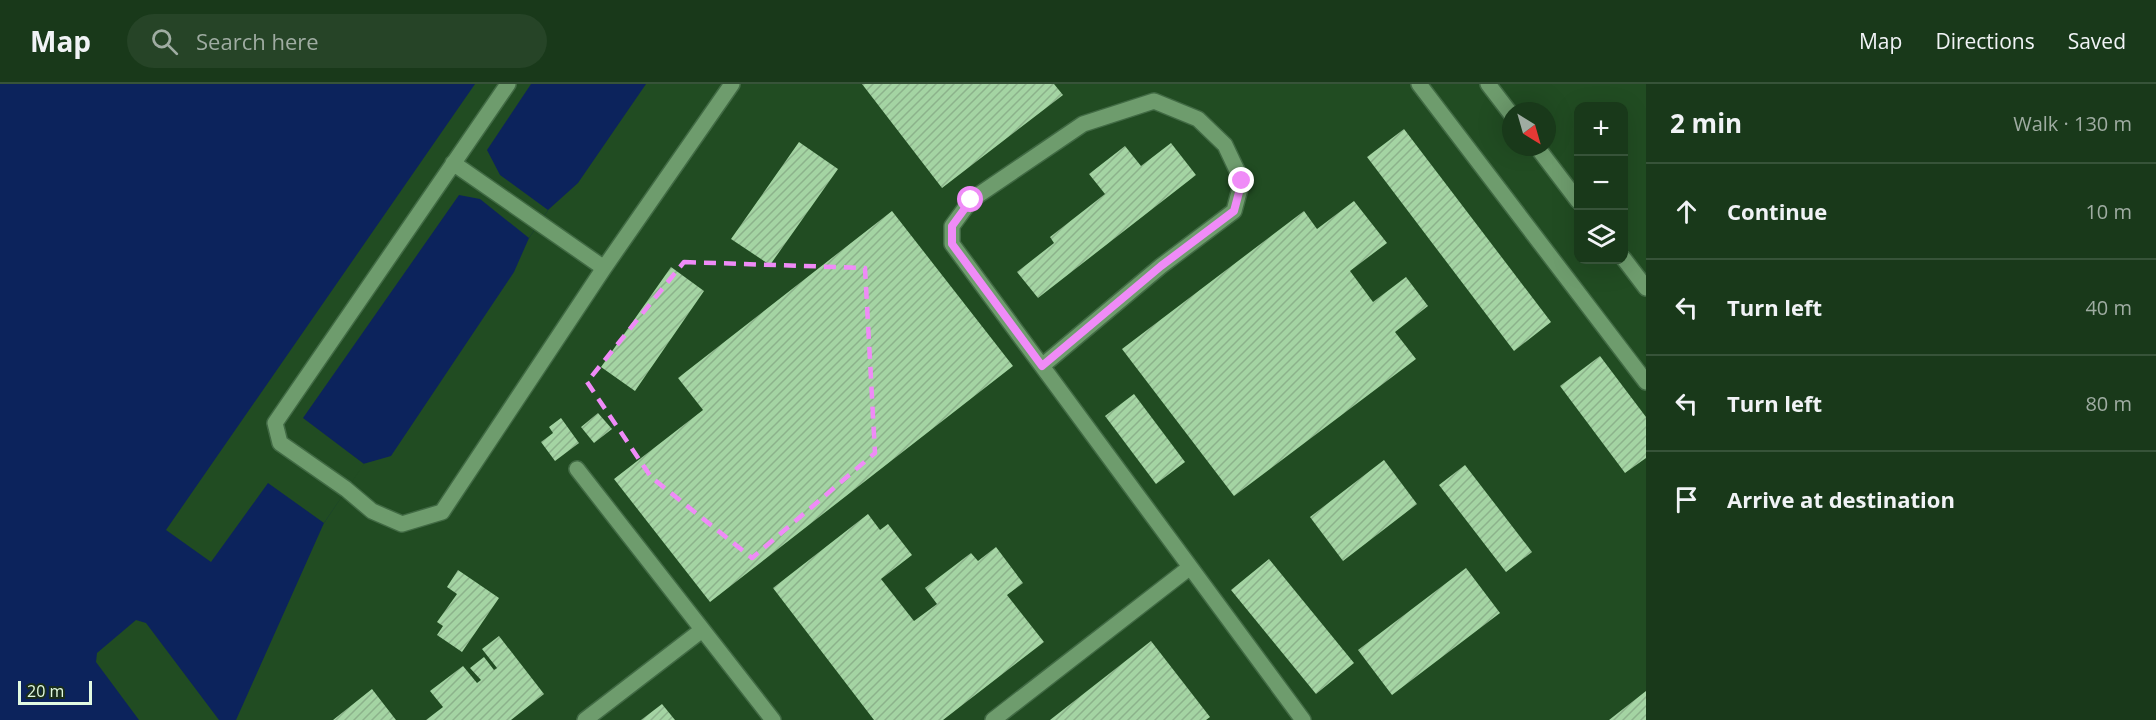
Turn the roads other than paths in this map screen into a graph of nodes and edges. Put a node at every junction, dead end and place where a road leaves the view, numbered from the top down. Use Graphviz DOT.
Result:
graph roads {
  1 [pos="508,84"];
  2 [pos="732,84"];
  3 [pos="1419,84"];
  4 [pos="1488,84"];
  5 [pos="1502,102"];
  6 [pos="1544,156"];
  7 [pos="453,163"];
  8 [pos="1574,196"];
  9 [pos="1627,264"];
  10 [pos="604,268"];
  11 [pos="1646,288"];
  12 [pos="1042,366"];
  13 [pos="1646,382"];
  14 [pos="577,469"];
  15 [pos="1189,568"];
  16 [pos="702,630"];
  17 [pos="585,720"];
  18 [pos="773,720"];
  19 [pos="993,720"];
  20 [pos="1303,720"];
  1 -- 7 [label="lane"];
  2 -- 10 [label="lane"];
  3 -- 13 [label="lane"];
  4 -- 5 [label="lane"];
  6 -- 8 [label="lane"];
  7 -- 10 [label="lane"];
  7 -- 10 [label="lane"];
  9 -- 11 [label="lane"];
  12 -- 12 [label="lane"];
  12 -- 15 [label="lane"];
  14 -- 16 [label="lane"];
  15 -- 19 [label="lane"];
  15 -- 20 [label="lane"];
  16 -- 17 [label="lane"];
  16 -- 18 [label="lane"];
}
